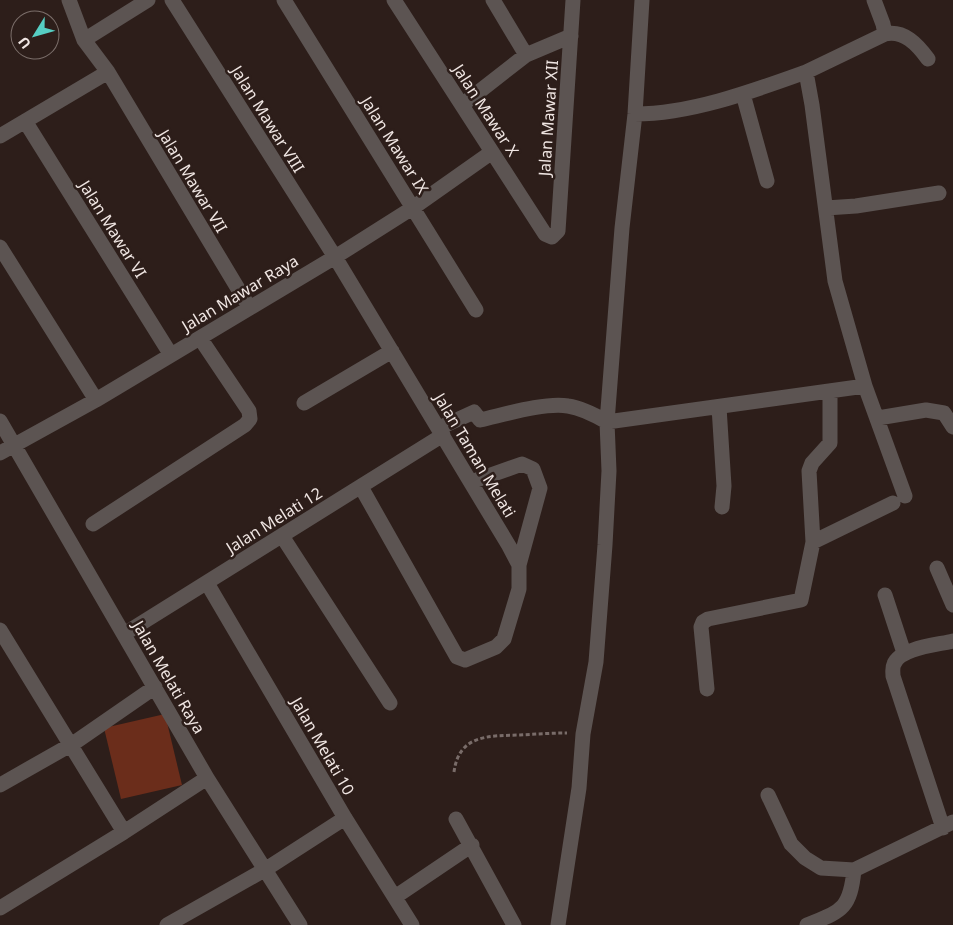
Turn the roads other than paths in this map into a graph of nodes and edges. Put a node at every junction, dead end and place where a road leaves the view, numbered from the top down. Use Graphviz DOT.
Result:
graph roads {
  1 [pos="69,0"];
  2 [pos="148,0"];
  3 [pos="172,0"];
  4 [pos="284,0"];
  5 [pos="394,0"];
  6 [pos="493,0"];
  7 [pos="573,0"];
  8 [pos="642,0"];
  9 [pos="874,0"];
  10 [pos="885,34"];
  11 [pos="571,36"];
  12 [pos="84,40"];
  13 [pos="526,55"];
  14 [pos="928,59"];
  15 [pos="108,72"];
  16 [pos="806,72"];
  17 [pos="743,94"];
  18 [pos="462,105"];
  19 [pos="636,114"];
  20 [pos="25,121"];
  21 [pos="0,136"];
  22 [pos="492,152"];
  23 [pos="767,181"];
  24 [pos="939,193"];
  25 [pos="414,207"];
  26 [pos="826,208"];
  27 [pos="552,237"];
  28 [pos="0,248"];
  29 [pos="335,257"];
  30 [pos="249,307"];
  31 [pos="476,310"];
  32 [pos="200,338"];
  33 [pos="392,351"];
  34 [pos="171,355"];
  35 [pos="865,386"];
  36 [pos="830,391"];
  37 [pos="96,400"];
  38 [pos="304,403"];
  39 [pos="719,407"];
  40 [pos="878,418"];
  41 [pos="0,421"];
  42 [pos="607,422"];
  43 [pos="953,427"];
  44 [pos="441,432"];
  45 [pos="14,444"];
  46 [pos="0,453"];
  47 [pos="471,482"];
  48 [pos="361,486"];
  49 [pos="722,507"];
  50 [pos="93,524"];
  51 [pos="282,536"];
  52 [pos="813,542"];
  53 [pos="519,565"];
  54 [pos="938,568"];
  55 [pos="207,583"];
  56 [pos="885,595"];
  57 [pos="953,605"];
  58 [pos="0,630"];
  59 [pos="124,634"];
  60 [pos="953,641"];
  61 [pos="904,653"];
  62 [pos="155,688"];
  63 [pos="707,688"];
  64 [pos="390,703"];
  65 [pos="70,745"];
  66 [pos="207,778"];
  67 [pos="0,785"];
  68 [pos="768,794"];
  69 [pos="345,818"];
  70 [pos="456,819"];
  71 [pos="948,825"];
  72 [pos="124,832"];
  73 [pos="472,845"];
  74 [pos="266,869"];
  75 [pos="854,870"];
  76 [pos="395,897"];
  77 [pos="0,908"];
  78 [pos="192,919"];
  79 [pos="167,925"];
  80 [pos="300,925"];
  81 [pos="412,925"];
  82 [pos="514,925"];
  83 [pos="558,925"];
  84 [pos="807,925"];
  1 -- 12 [label="street, Jalan Mawar VII"];
  2 -- 12 [label="street"];
  3 -- 29 [label="street, Jalan Mawar VIII"];
  4 -- 25 [label="street, Jalan Mawar IX"];
  5 -- 18 [label="street, Jalan Mawar X"];
  6 -- 13 [label="street"];
  7 -- 11 [label="street, Jalan Mawar XII"];
  8 -- 19 [label="street"];
  9 -- 10 [label="street"];
  10 -- 14 [label="street"];
  10 -- 16 [label="street"];
  11 -- 13 [label="street"];
  11 -- 27 [label="street, Jalan Mawar XII"];
  12 -- 15 [label="street, Jalan Mawar VII"];
  13 -- 18 [label="street"];
  15 -- 20 [label="street"];
  15 -- 30 [label="street, Jalan Mawar VII"];
  16 -- 17 [label="street"];
  16 -- 26 [label="street"];
  17 -- 19 [label="street"];
  17 -- 23 [label="street"];
  18 -- 22 [label="street, Jalan Mawar X"];
  19 -- 42 [label="street"];
  20 -- 21 [label="street"];
  20 -- 34 [label="street, Jalan Mawar VI"];
  22 -- 25 [label="street, Jalan Mawar Raya"];
  22 -- 27 [label="street, Jalan Mawar X"];
  24 -- 26 [label="street"];
  25 -- 29 [label="street, Jalan Mawar Raya"];
  25 -- 31 [label="street, Jalan Mawar IX"];
  26 -- 35 [label="street"];
  28 -- 37 [label="street"];
  29 -- 30 [label="street, Jalan Mawar Raya"];
  29 -- 33 [label="street, Jalan Taman Melati"];
  30 -- 32 [label="street, Jalan Mawar Raya"];
  32 -- 34 [label="street, Jalan Mawar Raya"];
  32 -- 50 [label="street"];
  33 -- 38 [label="street"];
  33 -- 44 [label="street, Jalan Taman Melati"];
  34 -- 37 [label="street, Jalan Mawar Raya"];
  35 -- 36 [label="street"];
  35 -- 40 [label="street"];
  36 -- 39 [label="street"];
  36 -- 52 [label="street"];
  37 -- 45 [label="street, Jalan Mawar Raya"];
  39 -- 42 [label="street"];
  39 -- 49 [label="street"];
  40 -- 43 [label="street"];
  40 -- 52 [label="street"];
  41 -- 45 [label="street, Jalan Melati Raya"];
  42 -- 44 [label="street, Jalan Melati 12"];
  42 -- 83 [label="street"];
  44 -- 47 [label="street, Jalan Taman Melati"];
  44 -- 48 [label="street, Jalan Melati 12"];
  45 -- 46 [label="street, Jalan Mawar Raya"];
  45 -- 59 [label="street, Jalan Melati Raya"];
  47 -- 53 [label="street, Jalan Taman Melati"];
  47 -- 53 [label="street"];
  48 -- 51 [label="street, Jalan Melati 12"];
  48 -- 53 [label="street"];
  51 -- 55 [label="street, Jalan Melati 12"];
  51 -- 64 [label="street"];
  52 -- 63 [label="street"];
  54 -- 57 [label="street"];
  55 -- 59 [label="street, Jalan Melati 12"];
  55 -- 69 [label="street, Jalan Melati 10"];
  56 -- 61 [label="street"];
  58 -- 65 [label="street"];
  59 -- 62 [label="street, Jalan Melati Raya"];
  60 -- 61 [label="street"];
  61 -- 71 [label="street"];
  62 -- 65 [label="street"];
  62 -- 66 [label="street, Jalan Melati Raya"];
  65 -- 67 [label="street"];
  65 -- 72 [label="street"];
  66 -- 72 [label="street"];
  66 -- 74 [label="street, Jalan Melati Raya"];
  68 -- 75 [label="street"];
  69 -- 74 [label="street"];
  69 -- 76 [label="street, Jalan Melati 10"];
  70 -- 73 [label="street"];
  71 -- 75 [label="street"];
  72 -- 77 [label="street"];
  73 -- 76 [label="street"];
  73 -- 82 [label="street"];
  74 -- 78 [label="street"];
  74 -- 80 [label="street, Jalan Melati Raya"];
  75 -- 84 [label="street"];
  76 -- 81 [label="street, Jalan Melati 10"];
  78 -- 79 [label="street"];
}
